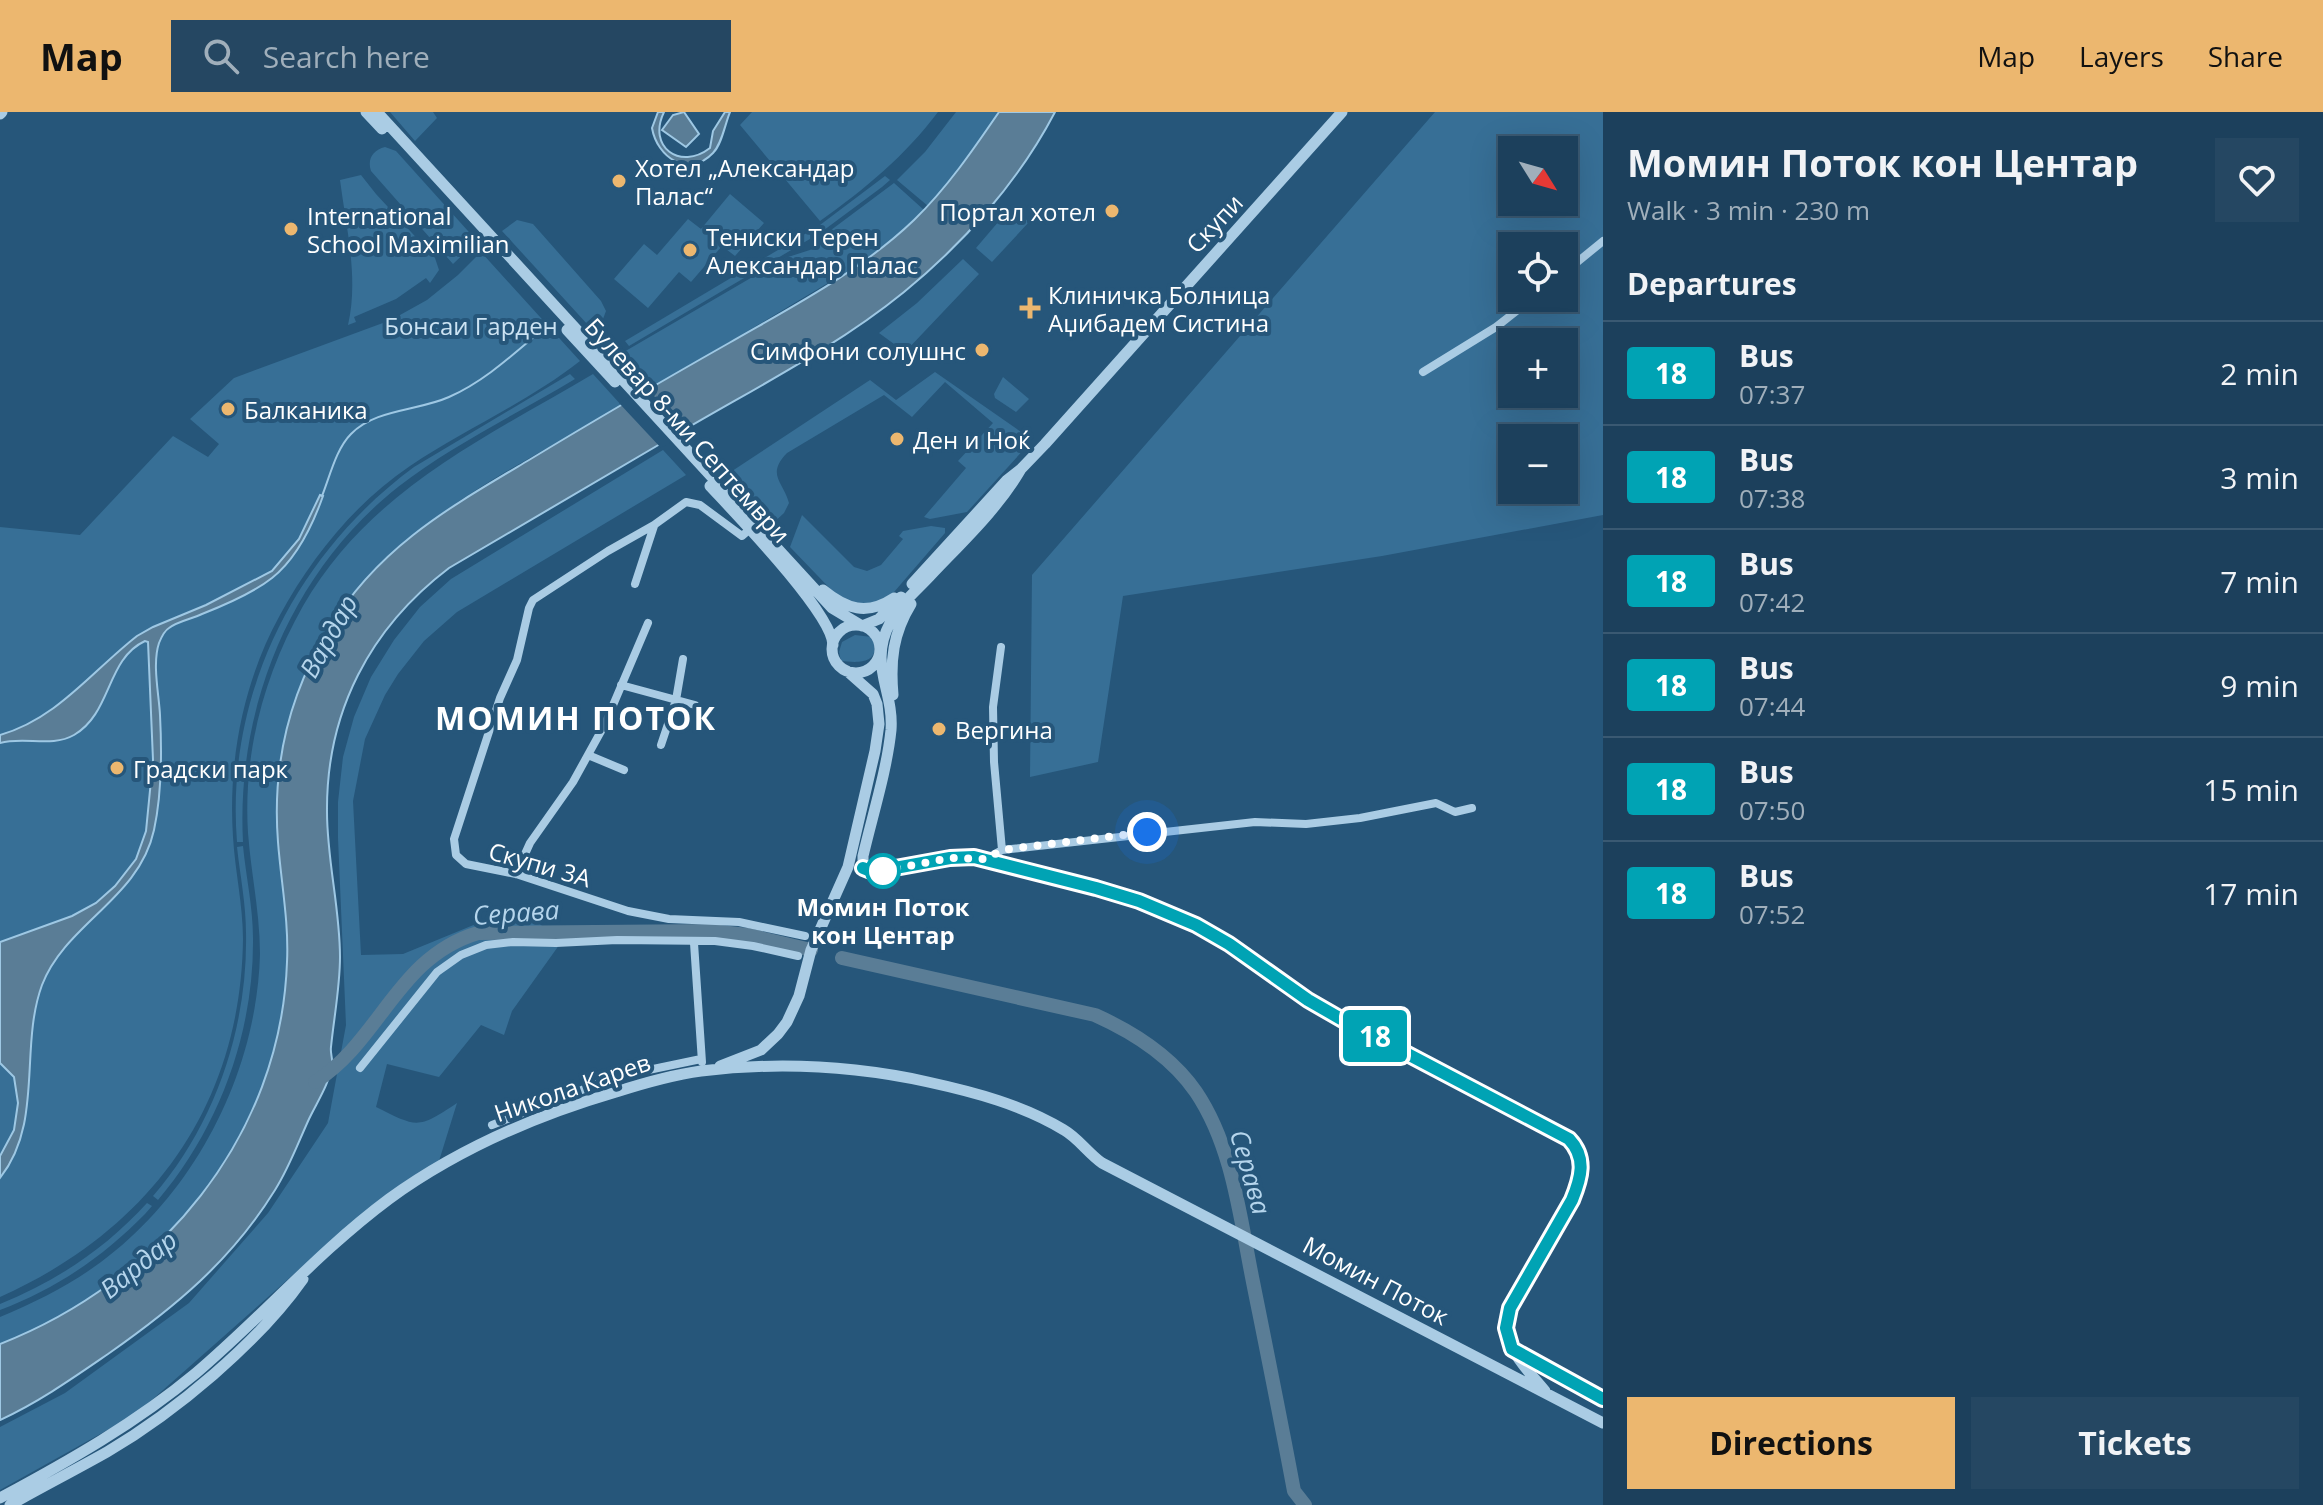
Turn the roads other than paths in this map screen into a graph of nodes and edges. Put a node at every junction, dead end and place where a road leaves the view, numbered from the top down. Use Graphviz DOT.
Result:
graph roads {
  1 [pos="366,112"];
  2 [pos="377,112"];
  3 [pos="1342,112"];
  4 [pos="474,224"];
  5 [pos="1603,241"];
  6 [pos="1578,262"];
  7 [pos="1515,312"];
  8 [pos="1423,372"];
  9 [pos="1021,469"];
  10 [pos="709,480"];
  11 [pos="654,525"];
  12 [pos="750,529"];
  13 [pos="934,571"];
  14 [pos="803,575"];
  15 [pos="913,583"];
  16 [pos="635,584"];
  17 [pos="648,623"];
  18 [pos="862,626"];
  19 [pos="833,645"];
  20 [pos="1001,647"];
  21 [pos="880,653"];
  22 [pos="683,659"];
  23 [pos="847,671"];
  24 [pos="621,685"];
  25 [pos="676,700"];
  26 [pos="695,705"];
  27 [pos="891,727"];
  28 [pos="661,745"];
  29 [pos="588,755"];
  30 [pos="624,770"];
  31 [pos="1472,808"];
  32 [pos="1002,850"];
  33 [pos="986,859"];
  34 [pos="516,874"];
  35 [pos="805,936"];
  36 [pos="694,943"];
  37 [pos="802,960"];
  38 [pos="778,1034"];
  39 [pos="703,1065"];
  40 [pos="785,1067"];
  41 [pos="360,1068"];
  42 [pos="866,1072"];
  43 [pos="492,1125"];
  44 [pos="336,1243"];
  45 [pos="1512,1349"];
  46 [pos="1490,1364"];
  47 [pos="1548,1395"];
  48 [pos="1603,1399"];
  49 [pos="1603,1423"];
  50 [pos="0,1498"];
  51 [pos="10,1505"];
  1 -- 4 [label="street, Булевар 8-ми Септември"];
  2 -- 4 [label="street, Булевар 8-ми Септември"];
  3 -- 9 [label="street, Скупи"];
  4 -- 10 [label="street, Булевар 8-ми Септември"];
  5 -- 6 [label="street"];
  7 -- 8 [label="street"];
  9 -- 13 [label="street, Скупи"];
  9 -- 15 [label="street, Скупи"];
  10 -- 12 [label="street, Булевар 8-ми Септември"];
  10 -- 14 [label="street, Булевар 8-ми Септември"];
  11 -- 12 [label="street, Скупи 3А"];
  11 -- 16 [label="street"];
  11 -- 34 [label="street, Скупи 3А"];
  12 -- 19 [label="street, Булевар 8-ми Септември"];
  13 -- 21 [label="street, Скупи"];
  13 -- 27 [label="street"];
  14 -- 15 [label="street"];
  14 -- 18 [label="street, Булевар 8-ми Септември"];
  15 -- 18 [label="street, Скупи"];
  17 -- 24 [label="street"];
  18 -- 19 [label="street"];
  18 -- 21 [label="street"];
  19 -- 23 [label="street"];
  20 -- 32 [label="street"];
  21 -- 23 [label="street"];
  21 -- 27 [label="street"];
  22 -- 25 [label="street"];
  23 -- 37 [label="street"];
  24 -- 25 [label="street"];
  24 -- 29 [label="street"];
  25 -- 26 [label="street"];
  25 -- 28 [label="street"];
  27 -- 33 [label="street"];
  29 -- 30 [label="street"];
  29 -- 34 [label="street"];
  31 -- 32 [label="street"];
  32 -- 33 [label="street"];
  33 -- 45 [label="street"];
  34 -- 35 [label="street, Скупи 3А"];
  36 -- 37 [label="street"];
  36 -- 39 [label="street"];
  36 -- 41 [label="street"];
  37 -- 38 [label="street"];
  38 -- 39 [label="street"];
  38 -- 40 [label="street"];
  39 -- 40 [label="street, Никола Карев"];
  39 -- 43 [label="street"];
  39 -- 44 [label="street, Никола Карев"];
  40 -- 42 [label="street, Никола Карев"];
  42 -- 46 [label="street, Момин Поток"];
  44 -- 50 [label="street, Никола Карев"];
  44 -- 51 [label="street, Никола Карев"];
  45 -- 46 [label="street"];
  45 -- 47 [label="street"];
  45 -- 48 [label="street"];
  46 -- 47 [label="street, Момин Поток"];
  47 -- 49 [label="street, Момин Поток"];
}
